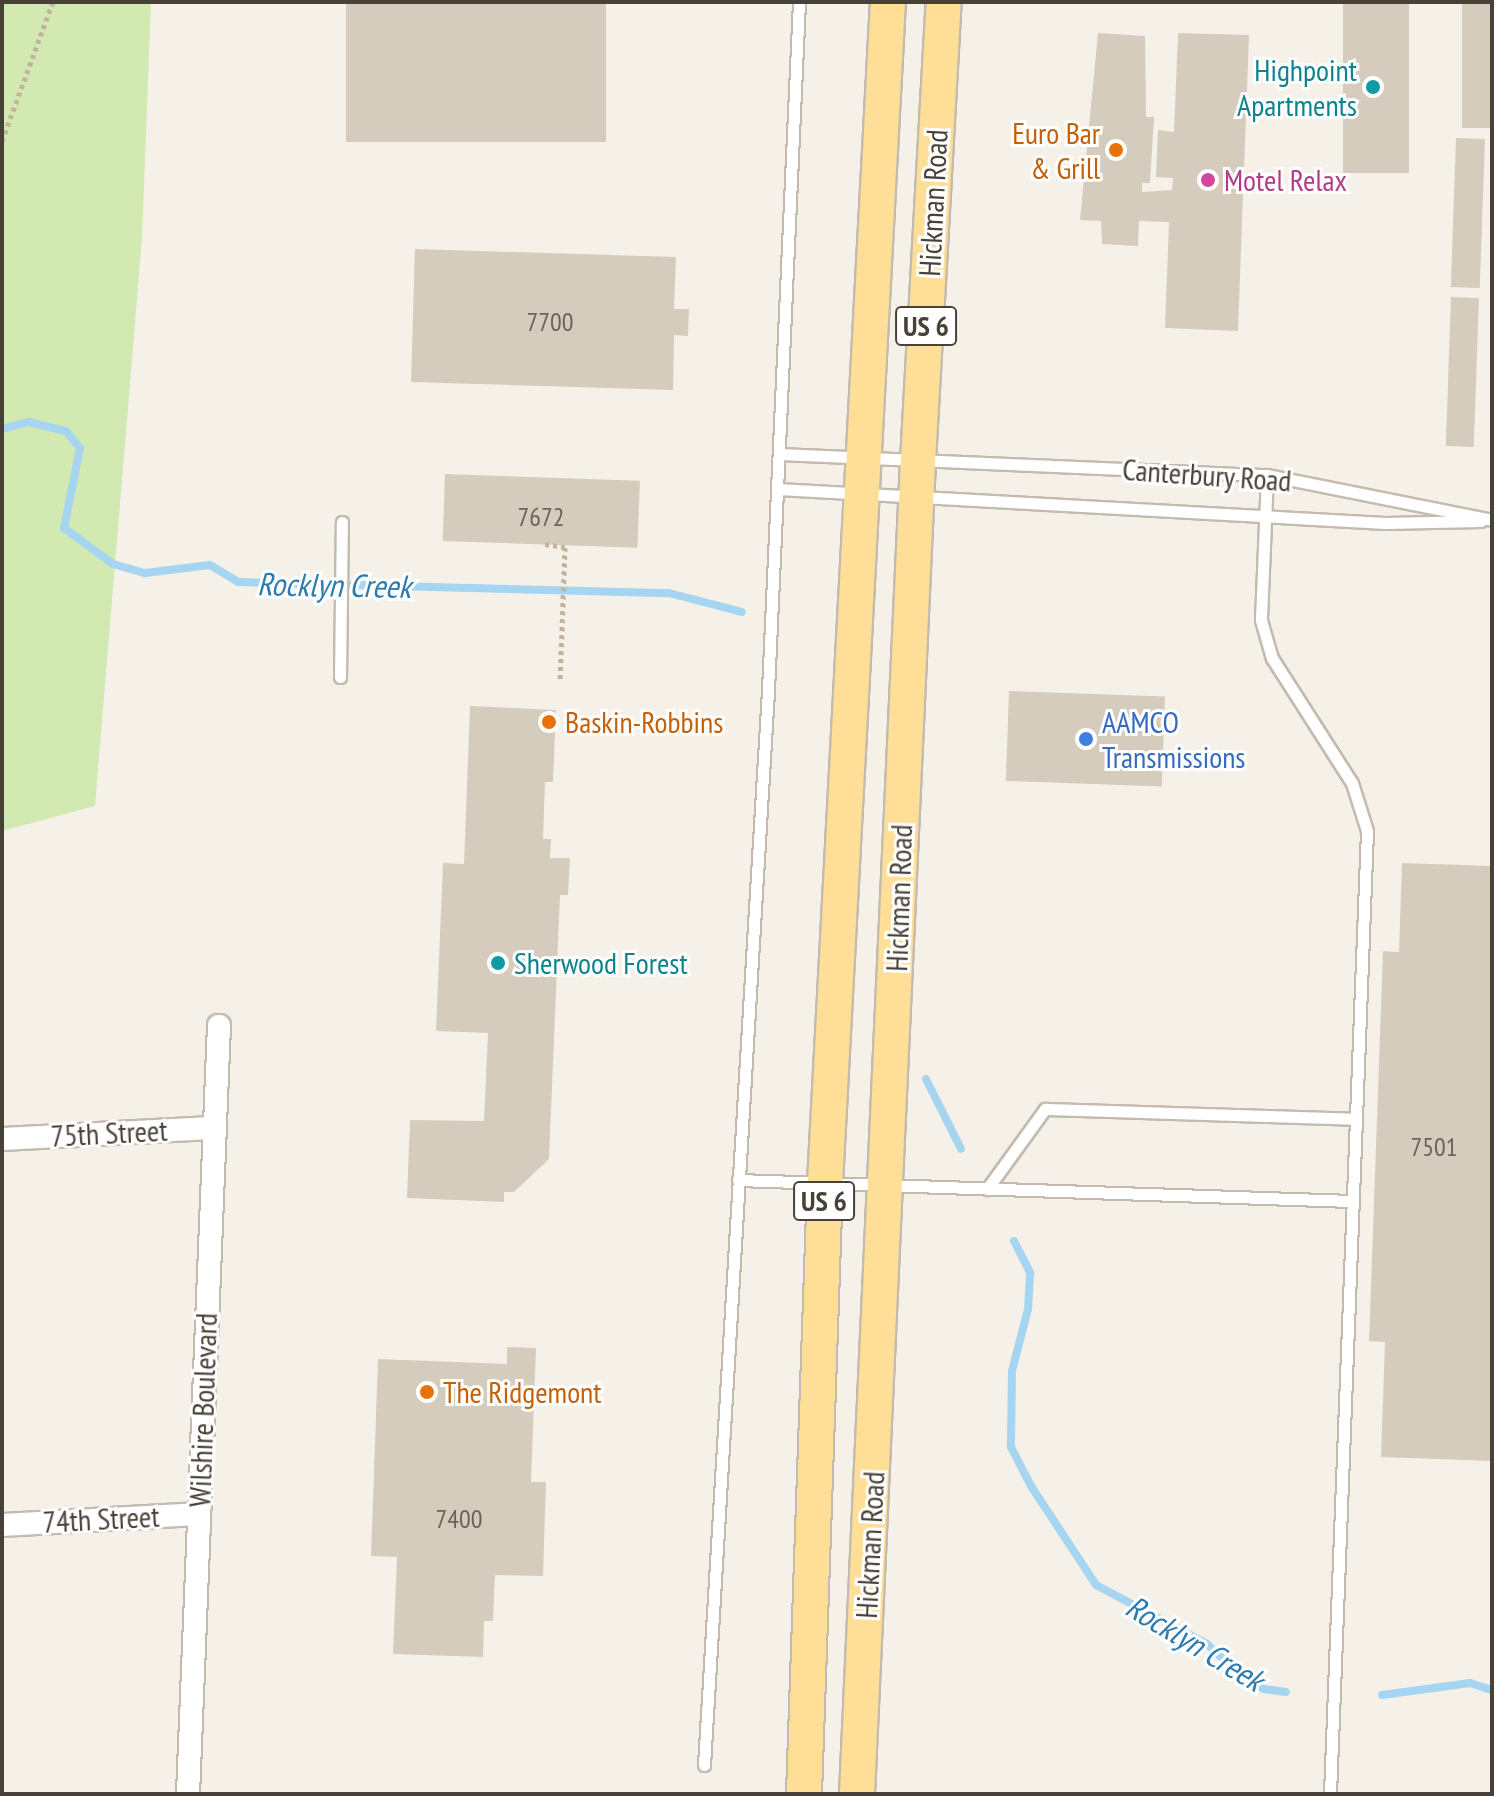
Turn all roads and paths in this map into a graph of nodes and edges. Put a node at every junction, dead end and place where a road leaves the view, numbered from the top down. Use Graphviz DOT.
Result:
graph roads {
  1 [pos="53,2"];
  2 [pos="799,2"];
  3 [pos="888,2"];
  4 [pos="944,2"];
  5 [pos="2,141"];
  6 [pos="779,454"];
  7 [pos="863,458"];
  8 [pos="918,461"];
  9 [pos="1267,475"];
  10 [pos="778,489"];
  11 [pos="861,494"];
  12 [pos="916,498"];
  13 [pos="1266,514"];
  14 [pos="1492,520"];
  15 [pos="342,522"];
  16 [pos="545,544"];
  17 [pos="340,677"];
  18 [pos="560,682"];
  19 [pos="219,1026"];
  20 [pos="1356,1119"];
  21 [pos="215,1128"];
  22 [pos="2,1139"];
  23 [pos="738,1180"];
  24 [pos="825,1183"];
  25 [pos="887,1185"];
  26 [pos="987,1189"];
  27 [pos="1353,1201"];
  28 [pos="199,1514"];
  29 [pos="2,1525"];
  30 [pos="704,1765"];
  31 [pos="188,1794"];
  32 [pos="804,1794"];
  33 [pos="857,1794"];
  34 [pos="1330,1794"];
  1 -- 5 [label="path"];
  2 -- 6 [label="lane"];
  3 -- 7 [label="main road, Hickman Road / US 6"];
  4 -- 8 [label="main road, Hickman Road / US 6"];
  6 -- 7 [label="lane, Canterbury Road"];
  6 -- 10 [label="lane"];
  7 -- 8 [label="lane, Canterbury Road"];
  7 -- 11 [label="main road, Hickman Road / US 6"];
  8 -- 9 [label="lane, Canterbury Road"];
  8 -- 12 [label="main road, Hickman Road / US 6"];
  9 -- 13 [label="lane"];
  9 -- 14 [label="lane, Canterbury Road"];
  10 -- 11 [label="lane, Canterbury Road"];
  10 -- 23 [label="lane"];
  11 -- 12 [label="lane, Canterbury Road"];
  11 -- 24 [label="main road, Hickman Road / US 6"];
  12 -- 13 [label="lane, Canterbury Road"];
  12 -- 25 [label="main road, Hickman Road / US 6"];
  13 -- 14 [label="lane, Canterbury Road"];
  13 -- 20 [label="lane"];
  15 -- 17 [label="lane"];
  16 -- 18 [label="path"];
  19 -- 21 [label="street, Wilshire Boulevard"];
  20 -- 26 [label="lane"];
  20 -- 27 [label="lane"];
  21 -- 22 [label="street, 75th Street"];
  21 -- 28 [label="street, Wilshire Boulevard"];
  23 -- 24 [label="lane"];
  23 -- 30 [label="lane"];
  24 -- 25 [label="lane"];
  24 -- 32 [label="main road, Hickman Road / US 6"];
  25 -- 26 [label="lane"];
  25 -- 33 [label="main road, Hickman Road / US 6"];
  26 -- 27 [label="lane"];
  27 -- 34 [label="lane"];
  28 -- 29 [label="street, 74th Street"];
  28 -- 31 [label="street, Wilshire Boulevard"];
}
